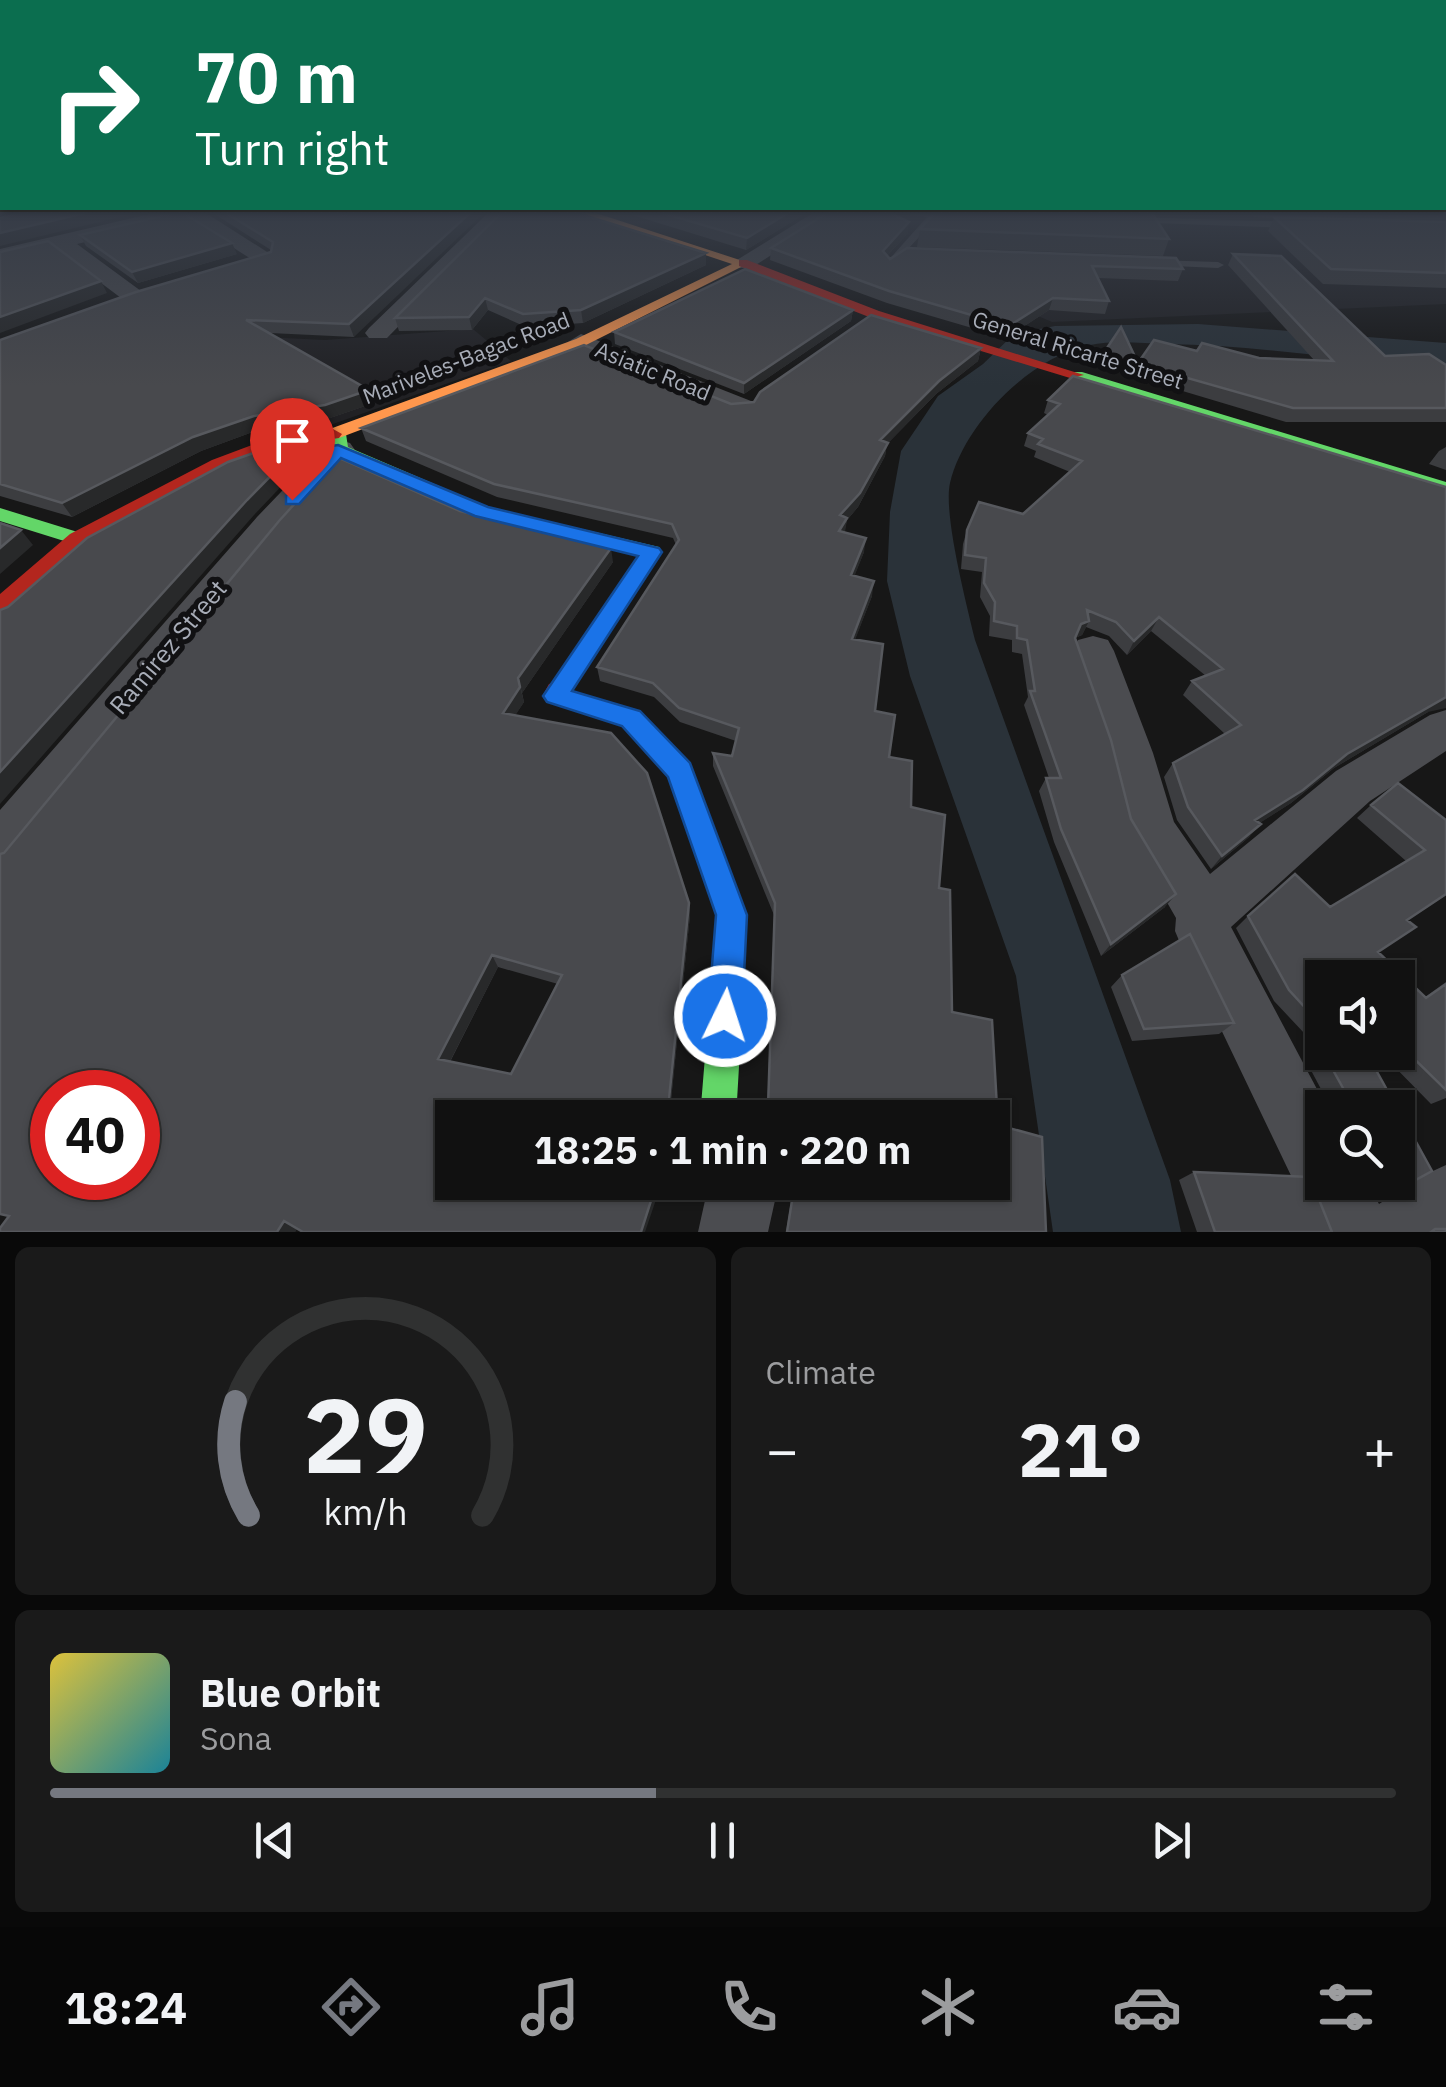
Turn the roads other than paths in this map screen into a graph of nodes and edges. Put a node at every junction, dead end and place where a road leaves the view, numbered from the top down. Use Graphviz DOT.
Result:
graph roads {
  1 [pos="106,270"];
  2 [pos="442,270"];
  3 [pos="728,270"];
  4 [pos="760,270"];
  5 [pos="100,309"];
  6 [pos="378,334"];
  7 [pos="581,342"];
  8 [pos="748,402"];
  9 [pos="338,442"];
  10 [pos="1446,488"];
  11 [pos="0,514"];
  12 [pos="77,540"];
  13 [pos="0,606"];
  14 [pos="1094,651"];
  15 [pos="1446,728"];
  16 [pos="0,846"];
  17 [pos="1204,912"];
  18 [pos="719,1100"];
  19 [pos="1305,1134"];
  20 [pos="739,1200"];
  21 [pos="1339,1200"];
  22 [pos="1446,1200"];
  23 [pos="733,1232"];
  24 [pos="1355,1232"];
  25 [pos="1400,1232"];
  1 -- 5 [label="street"];
  2 -- 6 [label="street"];
  3 -- 7 [label="main road, Mariveles-Bagac Road"];
  4 -- 10 [label="main road, General Ricarte Street"];
  7 -- 8 [label="street, Asiatic Road"];
  7 -- 9 [label="main road, Mariveles-Bagac Road"];
  9 -- 12 [label="main road, Mariveles-Bagac Road"];
  9 -- 16 [label="street, Ramirez Street"];
  9 -- 18 [label="main road"];
  11 -- 12 [label="main road"];
  12 -- 13 [label="main road, Mariveles-Bagac Road"];
  14 -- 17 [label="street"];
  15 -- 17 [label="street"];
  17 -- 19 [label="street"];
  20 -- 23 [label="street"];
  21 -- 24 [label="street"];
  22 -- 25 [label="street"];
}
